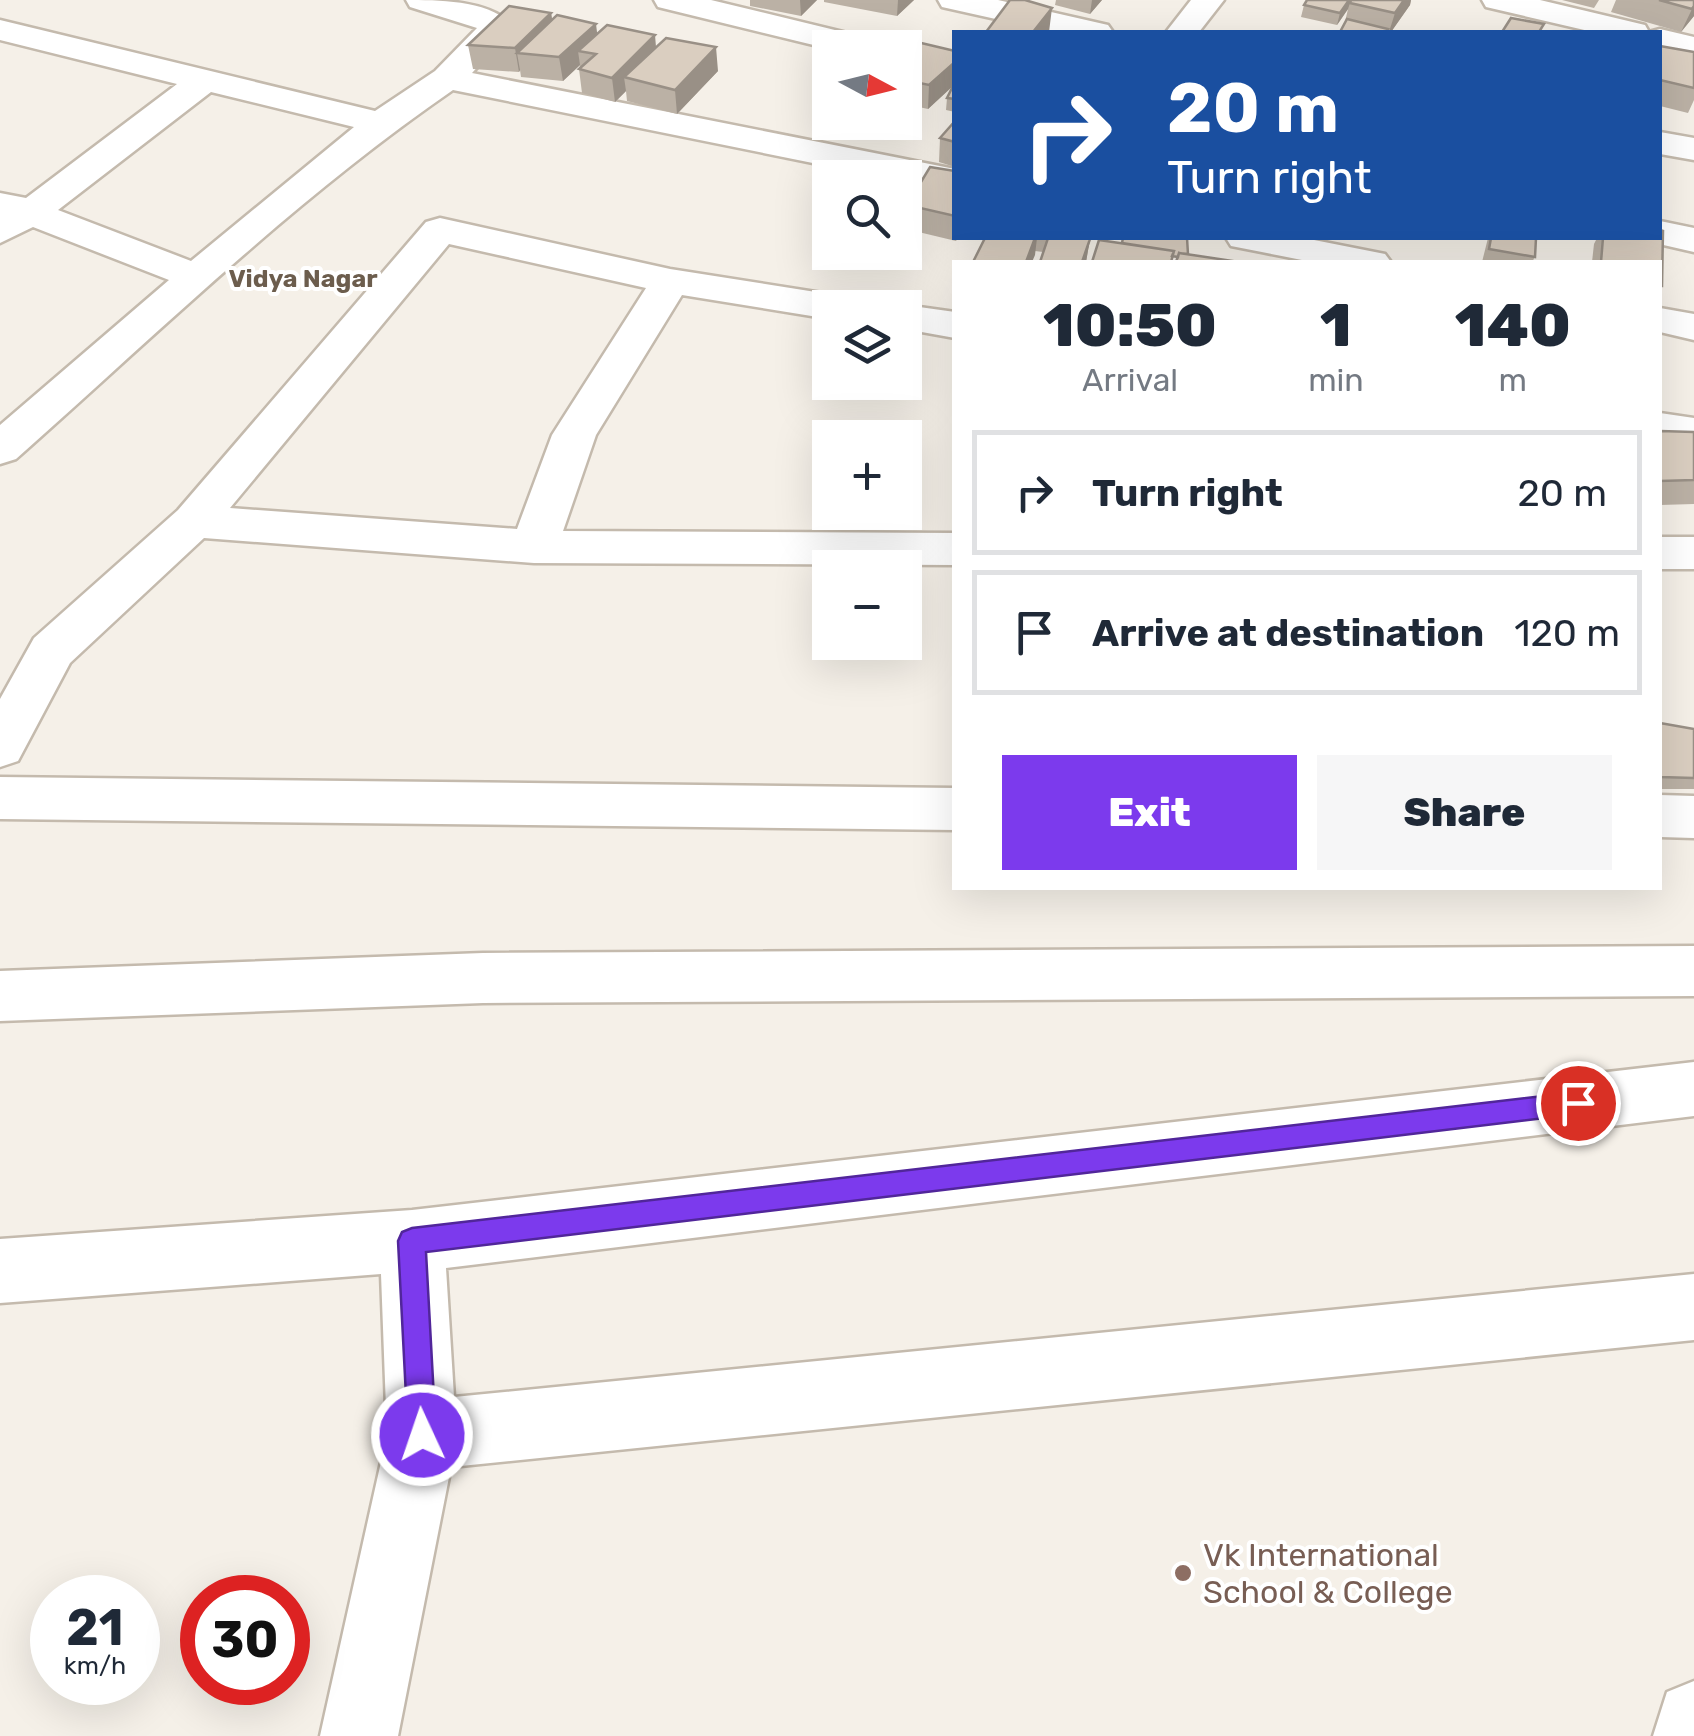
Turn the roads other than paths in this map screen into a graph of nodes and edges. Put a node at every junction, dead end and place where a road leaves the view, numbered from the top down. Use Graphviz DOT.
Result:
graph roads {
  1 [pos="422,0"];
  2 [pos="670,0"];
  3 [pos="954,0"];
  4 [pos="1208,0"];
  5 [pos="1498,0"];
  6 [pos="0,30"];
  7 [pos="1087,30"];
  8 [pos="1184,30"];
  9 [pos="1625,30"];
  10 [pos="812,34"];
  11 [pos="1662,39"];
  12 [pos="1694,47"];
  13 [pos="447,78"];
  14 [pos="204,80"];
  15 [pos="381,122"];
  16 [pos="1662,143"];
  17 [pos="1694,149"];
  18 [pos="952,179"];
  19 [pos="10,215"];
  20 [pos="1662,232"];
  21 [pos="1256,240"];
  22 [pos="1694,240"];
  23 [pos="1361,260"];
  24 [pos="197,277"];
  25 [pos="670,281"];
  26 [pos="812,303"];
  27 [pos="922,320"];
  28 [pos="1662,320"];
  29 [pos="952,325"];
  30 [pos="1694,327"];
  31 [pos="1662,427"];
  32 [pos="1694,432"];
  33 [pos="0,449"];
  34 [pos="194,520"];
  35 [pos="534,547"];
  36 [pos="952,549"];
  37 [pos="1662,553"];
  38 [pos="1694,553"];
  39 [pos="0,748"];
  40 [pos="0,798"];
  41 [pos="952,810"];
  42 [pos="1662,816"];
  43 [pos="1694,816"];
  44 [pos="1694,971"];
  45 [pos="0,996"];
  46 [pos="1694,1089"];
  47 [pos="412,1241"];
  48 [pos="0,1270"];
  49 [pos="1694,1308"];
  50 [pos="422,1435"];
  51 [pos="1694,1720"];
  52 [pos="358,1736"];
  53 [pos="1692,1736"];
  1 -- 13 [label="street"];
  2 -- 10 [label="street"];
  3 -- 7 [label="street"];
  4 -- 8 [label="street"];
  5 -- 9 [label="street"];
  6 -- 14 [label="street"];
  11 -- 12 [label="street"];
  13 -- 15 [label="street"];
  13 -- 18 [label="street"];
  14 -- 15 [label="street"];
  14 -- 19 [label="street"];
  15 -- 24 [label="street"];
  16 -- 17 [label="street"];
  19 -- 24 [label="street"];
  20 -- 22 [label="street"];
  21 -- 23 [label="street"];
  24 -- 33 [label="street"];
  25 -- 26 [label="street"];
  25 -- 34 [label="street"];
  25 -- 35 [label="street"];
  27 -- 29 [label="street"];
  28 -- 30 [label="street"];
  31 -- 32 [label="street"];
  34 -- 35 [label="street"];
  34 -- 39 [label="street"];
  35 -- 36 [label="street"];
  37 -- 38 [label="street"];
  40 -- 41 [label="street"];
  42 -- 43 [label="street"];
  44 -- 45 [label="street"];
  46 -- 47 [label="street"];
  47 -- 48 [label="street"];
  47 -- 50 [label="street"];
  49 -- 50 [label="street"];
  50 -- 52 [label="street"];
  51 -- 53 [label="street"];
}
